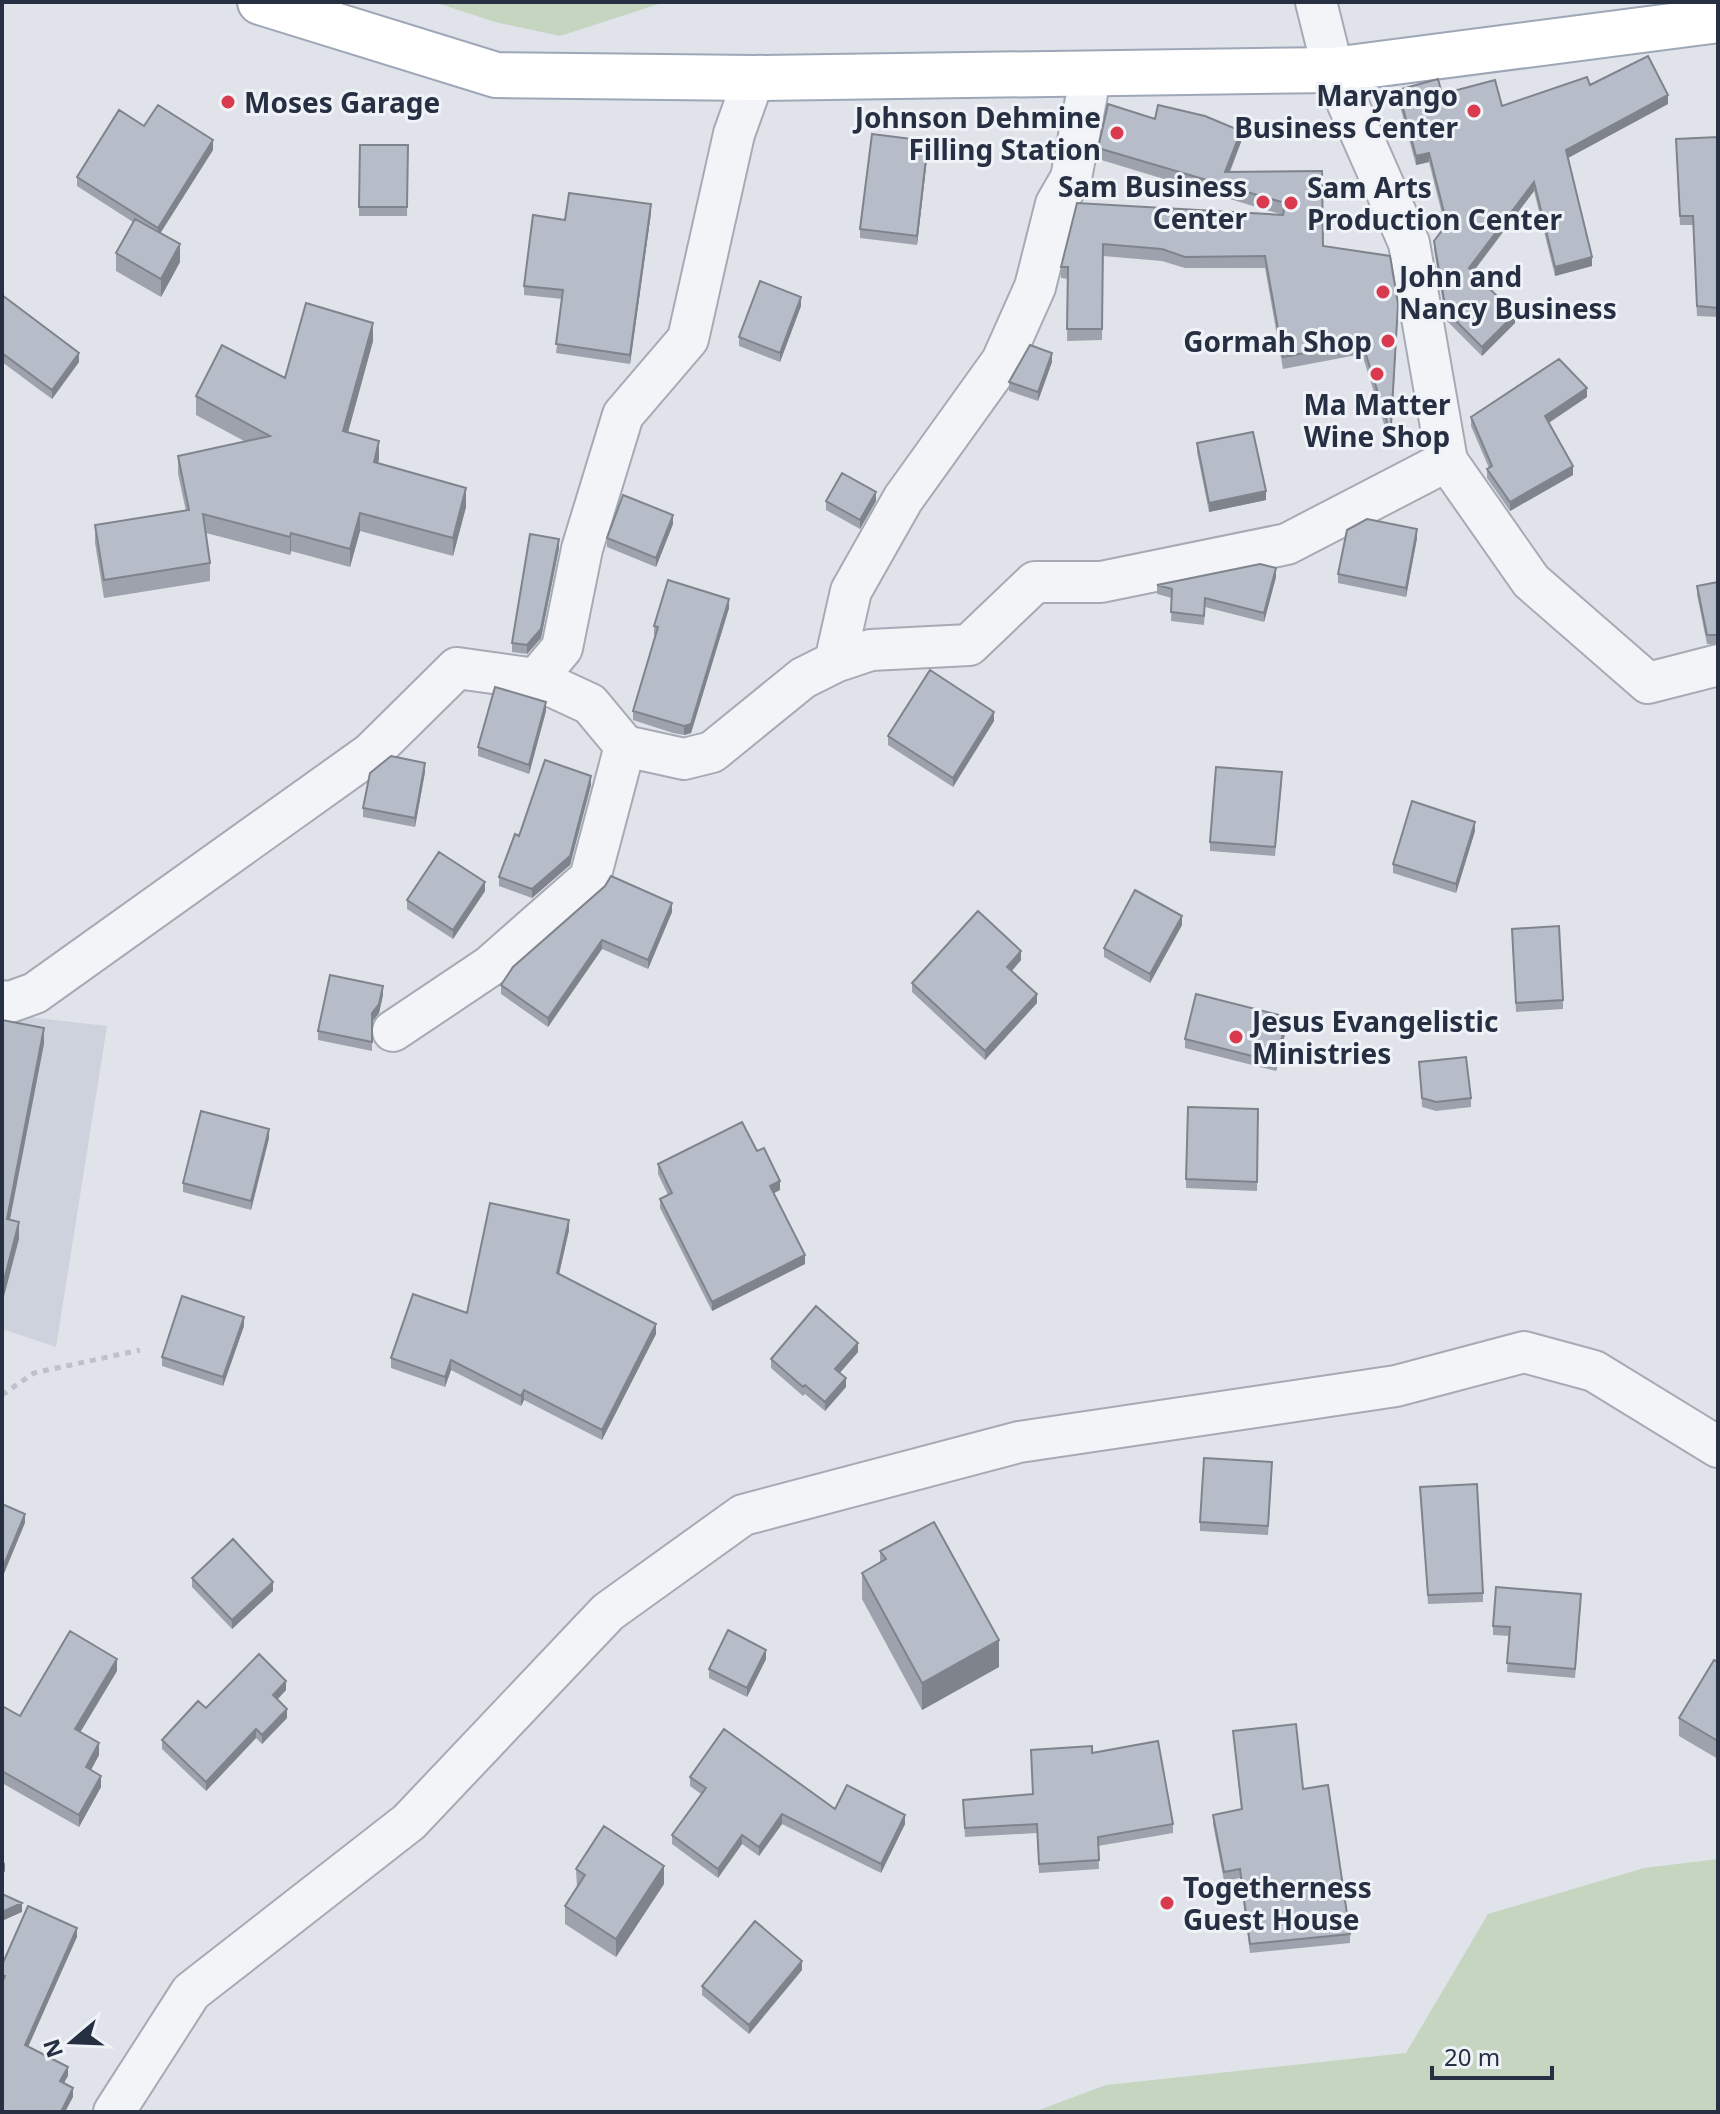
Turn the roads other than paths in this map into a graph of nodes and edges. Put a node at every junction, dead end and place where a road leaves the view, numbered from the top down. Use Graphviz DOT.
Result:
graph roads {
  1 [pos="260,2"];
  2 [pos="1316,2"];
  3 [pos="1718,20"];
  4 [pos="1333,70"];
  5 [pos="1091,73"];
  6 [pos="754,78"];
  7 [pos="1447,461"];
  8 [pos="835,662"];
  9 [pos="1718,665"];
  10 [pos="536,679"];
  11 [pos="625,746"];
  12 [pos="2,1001"];
  13 [pos="393,1031"];
  14 [pos="1718,1447"];
  15 [pos="114,2112"];
  1 -- 6 [label="main road"];
  2 -- 4 [label="street"];
  3 -- 4 [label="main road"];
  4 -- 5 [label="main road"];
  4 -- 7 [label="street"];
  5 -- 6 [label="main road"];
  5 -- 8 [label="street"];
  6 -- 10 [label="street"];
  7 -- 8 [label="street"];
  7 -- 9 [label="street"];
  8 -- 11 [label="street"];
  10 -- 11 [label="street"];
  10 -- 12 [label="street"];
  11 -- 13 [label="street"];
  14 -- 15 [label="street"];
}
